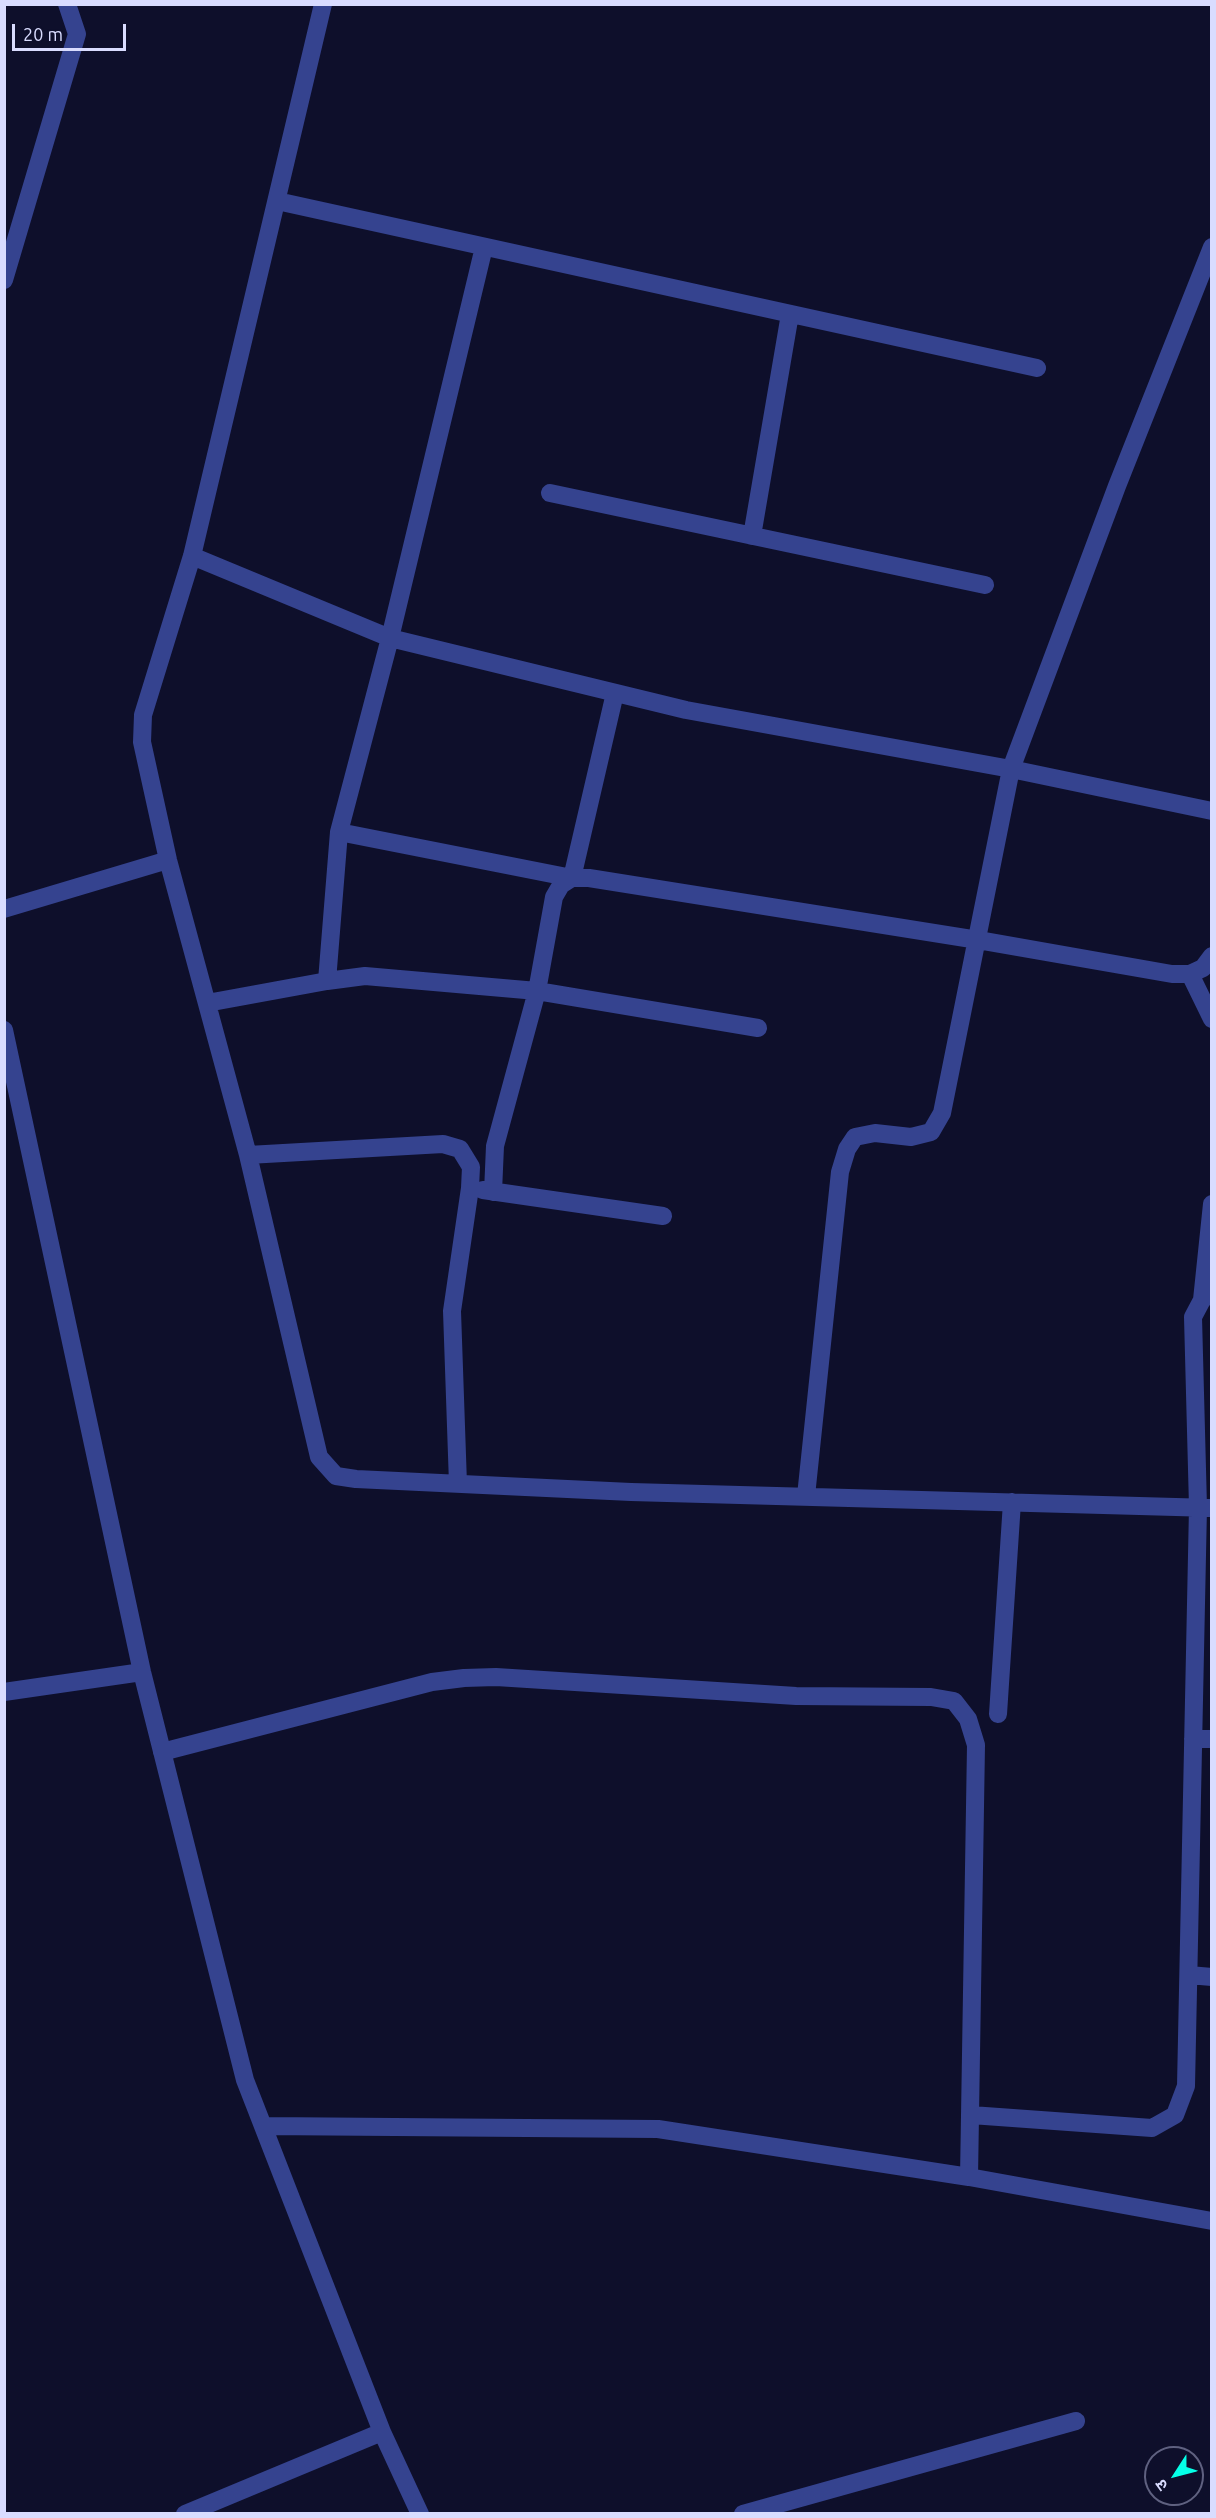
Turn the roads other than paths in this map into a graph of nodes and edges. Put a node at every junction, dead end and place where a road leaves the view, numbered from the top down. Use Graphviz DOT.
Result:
graph roads {
  1 [pos="67,4"];
  2 [pos="323,4"];
  3 [pos="277,201"];
  4 [pos="484,247"];
  5 [pos="1212,247"];
  6 [pos="4,280"];
  7 [pos="790,314"];
  8 [pos="1037,368"];
  9 [pos="550,493"];
  10 [pos="752,536"];
  11 [pos="192,556"];
  12 [pos="985,585"];
  13 [pos="390,638"];
  14 [pos="615,693"];
  15 [pos="1011,770"];
  16 [pos="1212,811"];
  17 [pos="339,832"];
  18 [pos="168,860"];
  19 [pos="572,878"];
  20 [pos="4,909"];
  21 [pos="978,940"];
  22 [pos="1212,956"];
  23 [pos="1190,974"];
  24 [pos="327,981"];
  25 [pos="537,991"];
  26 [pos="207,1003"];
  27 [pos="1212,1019"];
  28 [pos="758,1028"];
  29 [pos="4,1030"];
  30 [pos="248,1155"];
  31 [pos="470,1188"];
  32 [pos="493,1192"];
  33 [pos="1212,1204"];
  34 [pos="663,1216"];
  35 [pos="1207,1296"];
  36 [pos="458,1484"];
  37 [pos="806,1496"];
  38 [pos="1012,1502"];
  39 [pos="1205,1507"];
  40 [pos="142,1672"];
  41 [pos="4,1692"];
  42 [pos="998,1714"];
  43 [pos="1202,1739"];
  44 [pos="162,1752"];
  45 [pos="1189,1975"];
  46 [pos="1212,1977"];
  47 [pos="971,2115"];
  48 [pos="262,2126"];
  49 [pos="969,2178"];
  50 [pos="1212,2221"];
  51 [pos="1076,2421"];
  52 [pos="382,2432"];
  53 [pos="754,2512"];
  54 [pos="185,2514"];
  55 [pos="420,2514"];
  1 -- 6 [label="street"];
  2 -- 3 [label="street"];
  3 -- 4 [label="street"];
  3 -- 11 [label="street"];
  4 -- 7 [label="street"];
  4 -- 13 [label="street"];
  5 -- 15 [label="street"];
  7 -- 8 [label="street"];
  7 -- 10 [label="street"];
  9 -- 10 [label="street"];
  10 -- 12 [label="street"];
  11 -- 13 [label="street"];
  11 -- 18 [label="street"];
  13 -- 14 [label="street"];
  13 -- 17 [label="street"];
  14 -- 15 [label="street"];
  14 -- 19 [label="street"];
  15 -- 16 [label="street"];
  15 -- 21 [label="street"];
  17 -- 19 [label="street"];
  17 -- 24 [label="street"];
  18 -- 20 [label="street"];
  18 -- 26 [label="street"];
  19 -- 21 [label="street"];
  19 -- 25 [label="street"];
  21 -- 23 [label="street"];
  21 -- 37 [label="street"];
  22 -- 23 [label="street"];
  23 -- 27 [label="street"];
  24 -- 25 [label="street"];
  24 -- 26 [label="street"];
  25 -- 28 [label="street"];
  25 -- 32 [label="street"];
  26 -- 30 [label="street"];
  29 -- 40 [label="street"];
  30 -- 31 [label="street"];
  30 -- 36 [label="street"];
  31 -- 32 [label="street"];
  31 -- 36 [label="street"];
  32 -- 34 [label="street"];
  33 -- 35 [label="street"];
  35 -- 39 [label="street"];
  36 -- 37 [label="street"];
  37 -- 38 [label="street"];
  38 -- 39 [label="street"];
  38 -- 42 [label="street"];
  39 -- 43 [label="street"];
  40 -- 41 [label="street"];
  40 -- 44 [label="street"];
  43 -- 45 [label="street"];
  44 -- 47 [label="street"];
  44 -- 48 [label="street"];
  45 -- 46 [label="street"];
  45 -- 47 [label="street"];
  47 -- 49 [label="street"];
  48 -- 49 [label="street"];
  48 -- 52 [label="street"];
  49 -- 50 [label="street"];
  51 -- 53 [label="street"];
  52 -- 54 [label="street"];
  52 -- 55 [label="street"];
}
